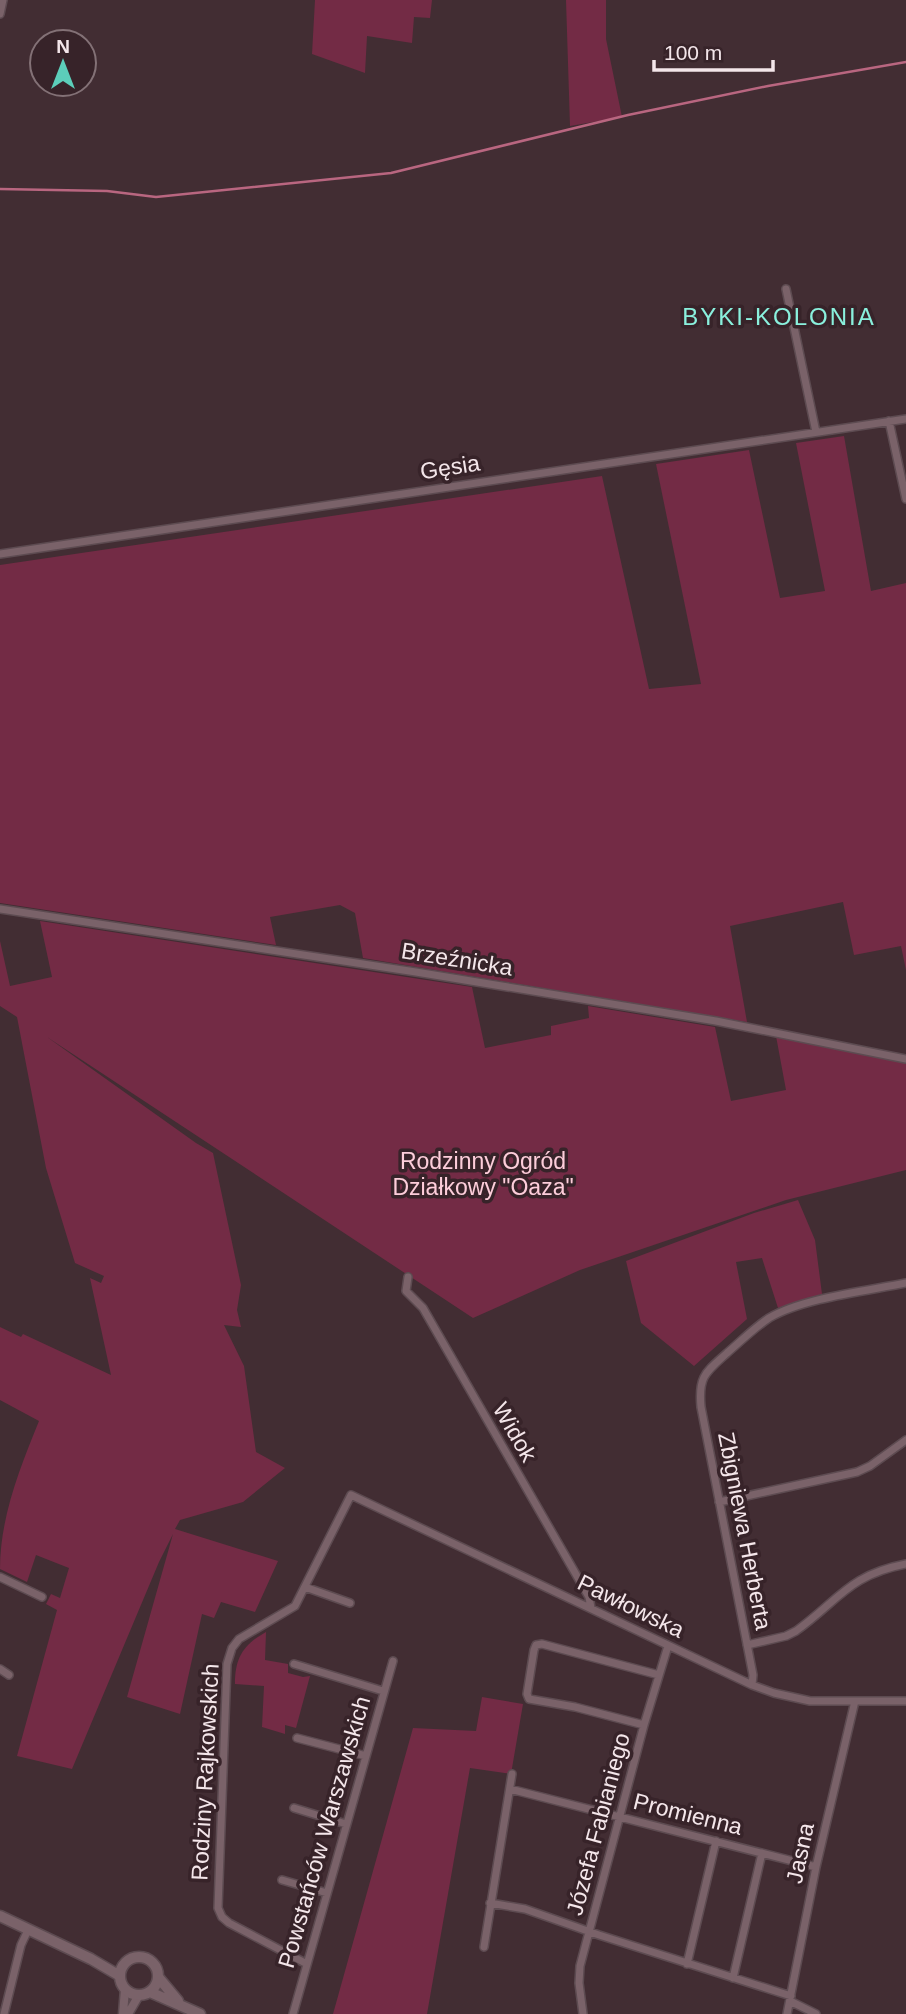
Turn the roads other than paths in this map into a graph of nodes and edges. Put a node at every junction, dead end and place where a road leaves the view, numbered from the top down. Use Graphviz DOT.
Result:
graph roads {
  1 [pos="3,0"];
  2 [pos="0,14"];
  3 [pos="786,289"];
  4 [pos="906,419"];
  5 [pos="889,421"];
  6 [pos="816,432"];
  7 [pos="906,499"];
  8 [pos="0,554"];
  9 [pos="0,909"];
  10 [pos="906,1059"];
  11 [pos="408,1277"];
  12 [pos="906,1283"];
  13 [pos="906,1440"];
  14 [pos="351,1495"];
  15 [pos="719,1502"];
  16 [pos="906,1564"];
  17 [pos="0,1577"];
  18 [pos="305,1587"];
  19 [pos="42,1597"];
  20 [pos="351,1603"];
  21 [pos="591,1608"];
  22 [pos="747,1645"];
  23 [pos="668,1646"];
  24 [pos="393,1661"];
  25 [pos="294,1664"];
  26 [pos="0,1669"];
  27 [pos="9,1675"];
  28 [pos="659,1675"];
  29 [pos="752,1685"];
  30 [pos="383,1692"];
  31 [pos="855,1701"];
  32 [pos="906,1701"];
  33 [pos="644,1725"];
  34 [pos="297,1738"];
  35 [pos="366,1756"];
  36 [pos="512,1774"];
  37 [pos="510,1789"];
  38 [pos="294,1808"];
  39 [pos="620,1816"];
  40 [pos="346,1824"];
  41 [pos="716,1841"];
  42 [pos="762,1853"];
  43 [pos="816,1867"];
  44 [pos="282,1881"];
  45 [pos="327,1894"];
  46 [pos="490,1903"];
  47 [pos="0,1916"];
  48 [pos="28,1930"];
  49 [pos="589,1932"];
  50 [pos="484,1947"];
  51 [pos="91,1959"];
  52 [pos="125,1963"];
  53 [pos="307,1964"];
  54 [pos="687,1964"];
  55 [pos="120,1976"];
  56 [pos="158,1977"];
  57 [pos="733,1978"];
  58 [pos="124,1989"];
  59 [pos="145,1993"];
  60 [pos="791,1998"];
  61 [pos="180,2004"];
  62 [pos="4,2014"];
  63 [pos="125,2014"];
  64 [pos="200,2014"];
  65 [pos="293,2014"];
  66 [pos="583,2014"];
  67 [pos="787,2014"];
  68 [pos="816,2014"];
  1 -- 2 [label="street"];
  3 -- 6 [label="street"];
  4 -- 5 [label="street, Gęsia"];
  5 -- 6 [label="street, Gęsia"];
  5 -- 7 [label="street"];
  6 -- 8 [label="street, Gęsia"];
  9 -- 10 [label="street, Brzeźnicka"];
  11 -- 21 [label="street, Widok"];
  12 -- 15 [label="street, Zbigniewa Herberta"];
  13 -- 15 [label="street"];
  14 -- 18 [label="street, Rodziny Rajkowskich"];
  14 -- 21 [label="street, Pawłowska"];
  15 -- 22 [label="street, Zbigniewa Herberta"];
  16 -- 22 [label="street"];
  17 -- 19 [label="street"];
  18 -- 20 [label="street"];
  18 -- 53 [label="street, Rodziny Rajkowskich"];
  21 -- 23 [label="street, Pawłowska"];
  22 -- 29 [label="street, Zbigniewa Herberta"];
  23 -- 28 [label="street, Józefa Fabianiego"];
  23 -- 29 [label="street, Pawłowska"];
  24 -- 30 [label="street, Powstańców Warszawskich"];
  25 -- 30 [label="street"];
  26 -- 27 [label="street"];
  28 -- 33 [label="street, Józefa Fabianiego"];
  28 -- 33 [label="street"];
  29 -- 31 [label="street, Pawłowska"];
  30 -- 35 [label="street, Powstańców Warszawskich"];
  31 -- 32 [label="street, Pawłowska"];
  31 -- 43 [label="street, Jasna"];
  33 -- 39 [label="street, Józefa Fabianiego"];
  34 -- 35 [label="street"];
  35 -- 40 [label="street, Powstańców Warszawskich"];
  36 -- 37 [label="street"];
  37 -- 39 [label="street, Promienna"];
  37 -- 46 [label="street"];
  38 -- 40 [label="street"];
  39 -- 41 [label="street, Promienna"];
  39 -- 49 [label="street, Józefa Fabianiego"];
  40 -- 45 [label="street, Powstańców Warszawskich"];
  41 -- 42 [label="street, Promienna"];
  41 -- 54 [label="street"];
  42 -- 43 [label="street, Promienna"];
  42 -- 57 [label="street"];
  43 -- 60 [label="street, Jasna"];
  44 -- 45 [label="street"];
  45 -- 53 [label="street, Powstańców Warszawskich"];
  46 -- 49 [label="street"];
  46 -- 50 [label="street"];
  47 -- 48 [label="main road"];
  48 -- 51 [label="main road"];
  48 -- 62 [label="street"];
  49 -- 54 [label="street"];
  49 -- 66 [label="street, Józefa Fabianiego"];
  51 -- 52 [label="main road"];
  51 -- 55 [label="main road"];
  52 -- 55 [label="main road"];
  52 -- 56 [label="main road"];
  53 -- 65 [label="street, Powstańców Warszawskich"];
  54 -- 57 [label="street"];
  55 -- 58 [label="main road"];
  56 -- 59 [label="main road"];
  56 -- 61 [label="main road"];
  57 -- 60 [label="street"];
  58 -- 59 [label="main road"];
  58 -- 63 [label="street"];
  59 -- 61 [label="main road"];
  59 -- 63 [label="street"];
  60 -- 67 [label="street, Jasna"];
  60 -- 68 [label="street"];
  61 -- 64 [label="main road"];
}
